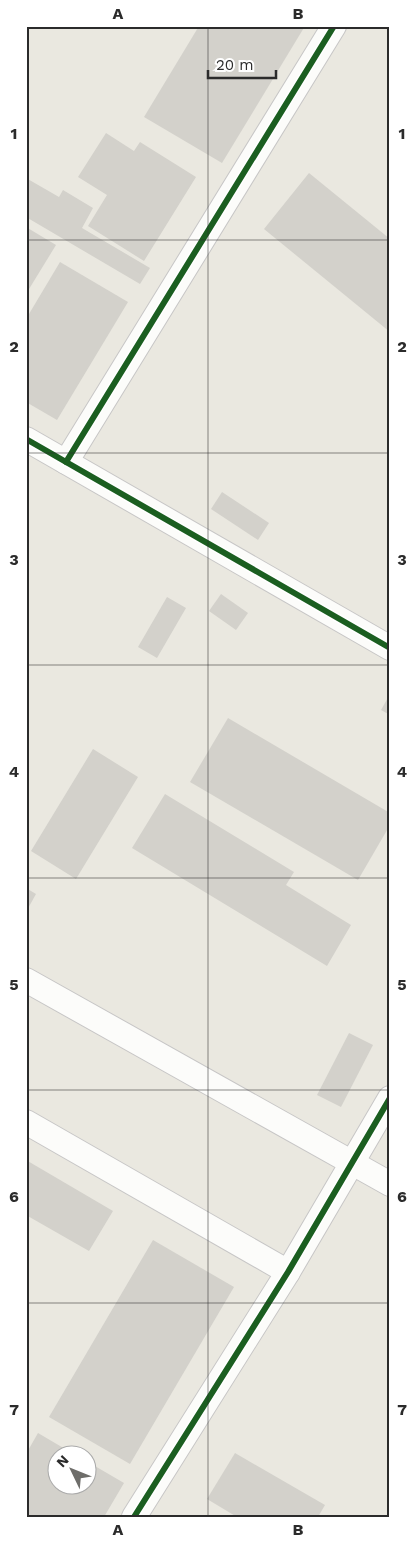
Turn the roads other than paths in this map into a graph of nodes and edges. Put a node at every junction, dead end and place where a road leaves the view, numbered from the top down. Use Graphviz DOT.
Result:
graph roads {
  1 [pos="334,26"];
  2 [pos="26,439"];
  3 [pos="66,462"];
  4 [pos="390,648"];
  5 [pos="26,980"];
  6 [pos="390,1098"];
  7 [pos="26,1122"];
  8 [pos="354,1163"];
  9 [pos="390,1184"];
  10 [pos="288,1272"];
  11 [pos="134,1517"];
  1 -- 3 [label="street"];
  2 -- 3 [label="street"];
  3 -- 4 [label="street"];
  5 -- 8 [label="street"];
  6 -- 8 [label="street"];
  7 -- 10 [label="street"];
  8 -- 9 [label="street"];
  8 -- 10 [label="street"];
  10 -- 11 [label="street"];
}
